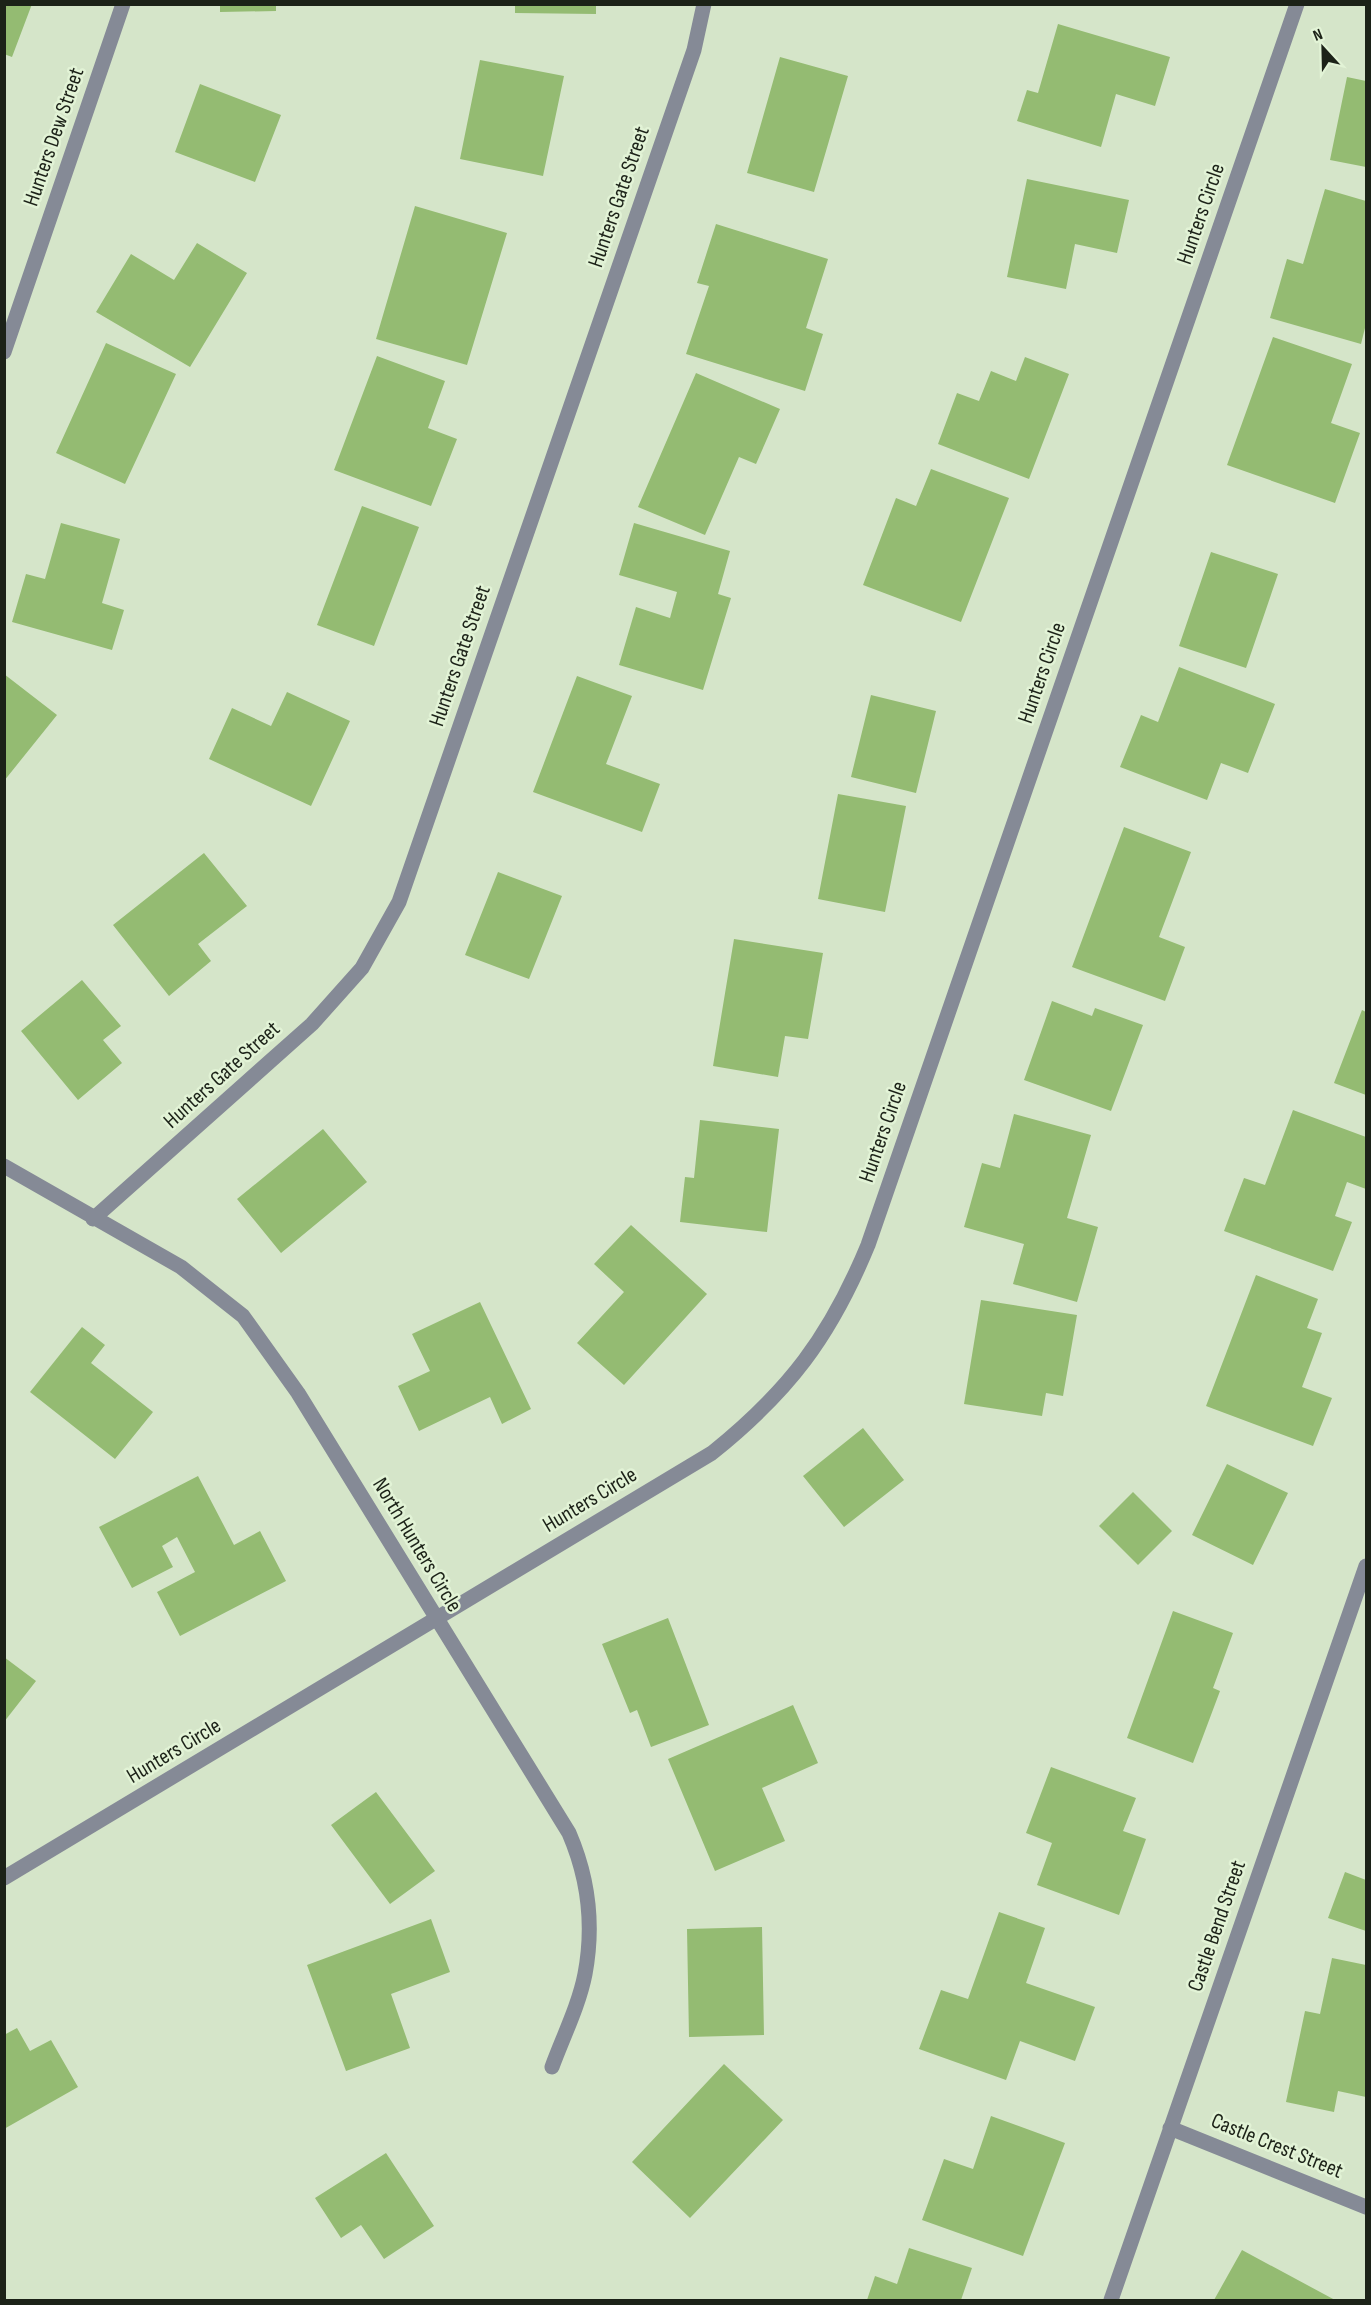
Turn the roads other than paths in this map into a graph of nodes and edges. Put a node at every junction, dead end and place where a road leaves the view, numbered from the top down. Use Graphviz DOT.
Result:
graph roads {
  1 [pos="123,4"];
  2 [pos="704,4"];
  3 [pos="1297,4"];
  4 [pos="4,352"];
  5 [pos="4,1166"];
  6 [pos="93,1219"];
  7 [pos="1366,1566"];
  8 [pos="436,1620"];
  9 [pos="4,1878"];
  10 [pos="552,2067"];
  11 [pos="1170,2128"];
  12 [pos="1366,2207"];
  13 [pos="1111,2301"];
  1 -- 4 [label="street, Hunters Dew Street"];
  2 -- 6 [label="street, Hunters Gate Street"];
  3 -- 8 [label="street, Hunters Circle"];
  5 -- 6 [label="street, North Hunters Circle"];
  6 -- 8 [label="street, North Hunters Circle"];
  7 -- 11 [label="street, Castle Bend Street"];
  8 -- 9 [label="street, Hunters Circle"];
  8 -- 10 [label="street, North Hunters Circle"];
  11 -- 12 [label="street, Castle Crest Street"];
  11 -- 13 [label="street, Castle Bend Street"];
}
